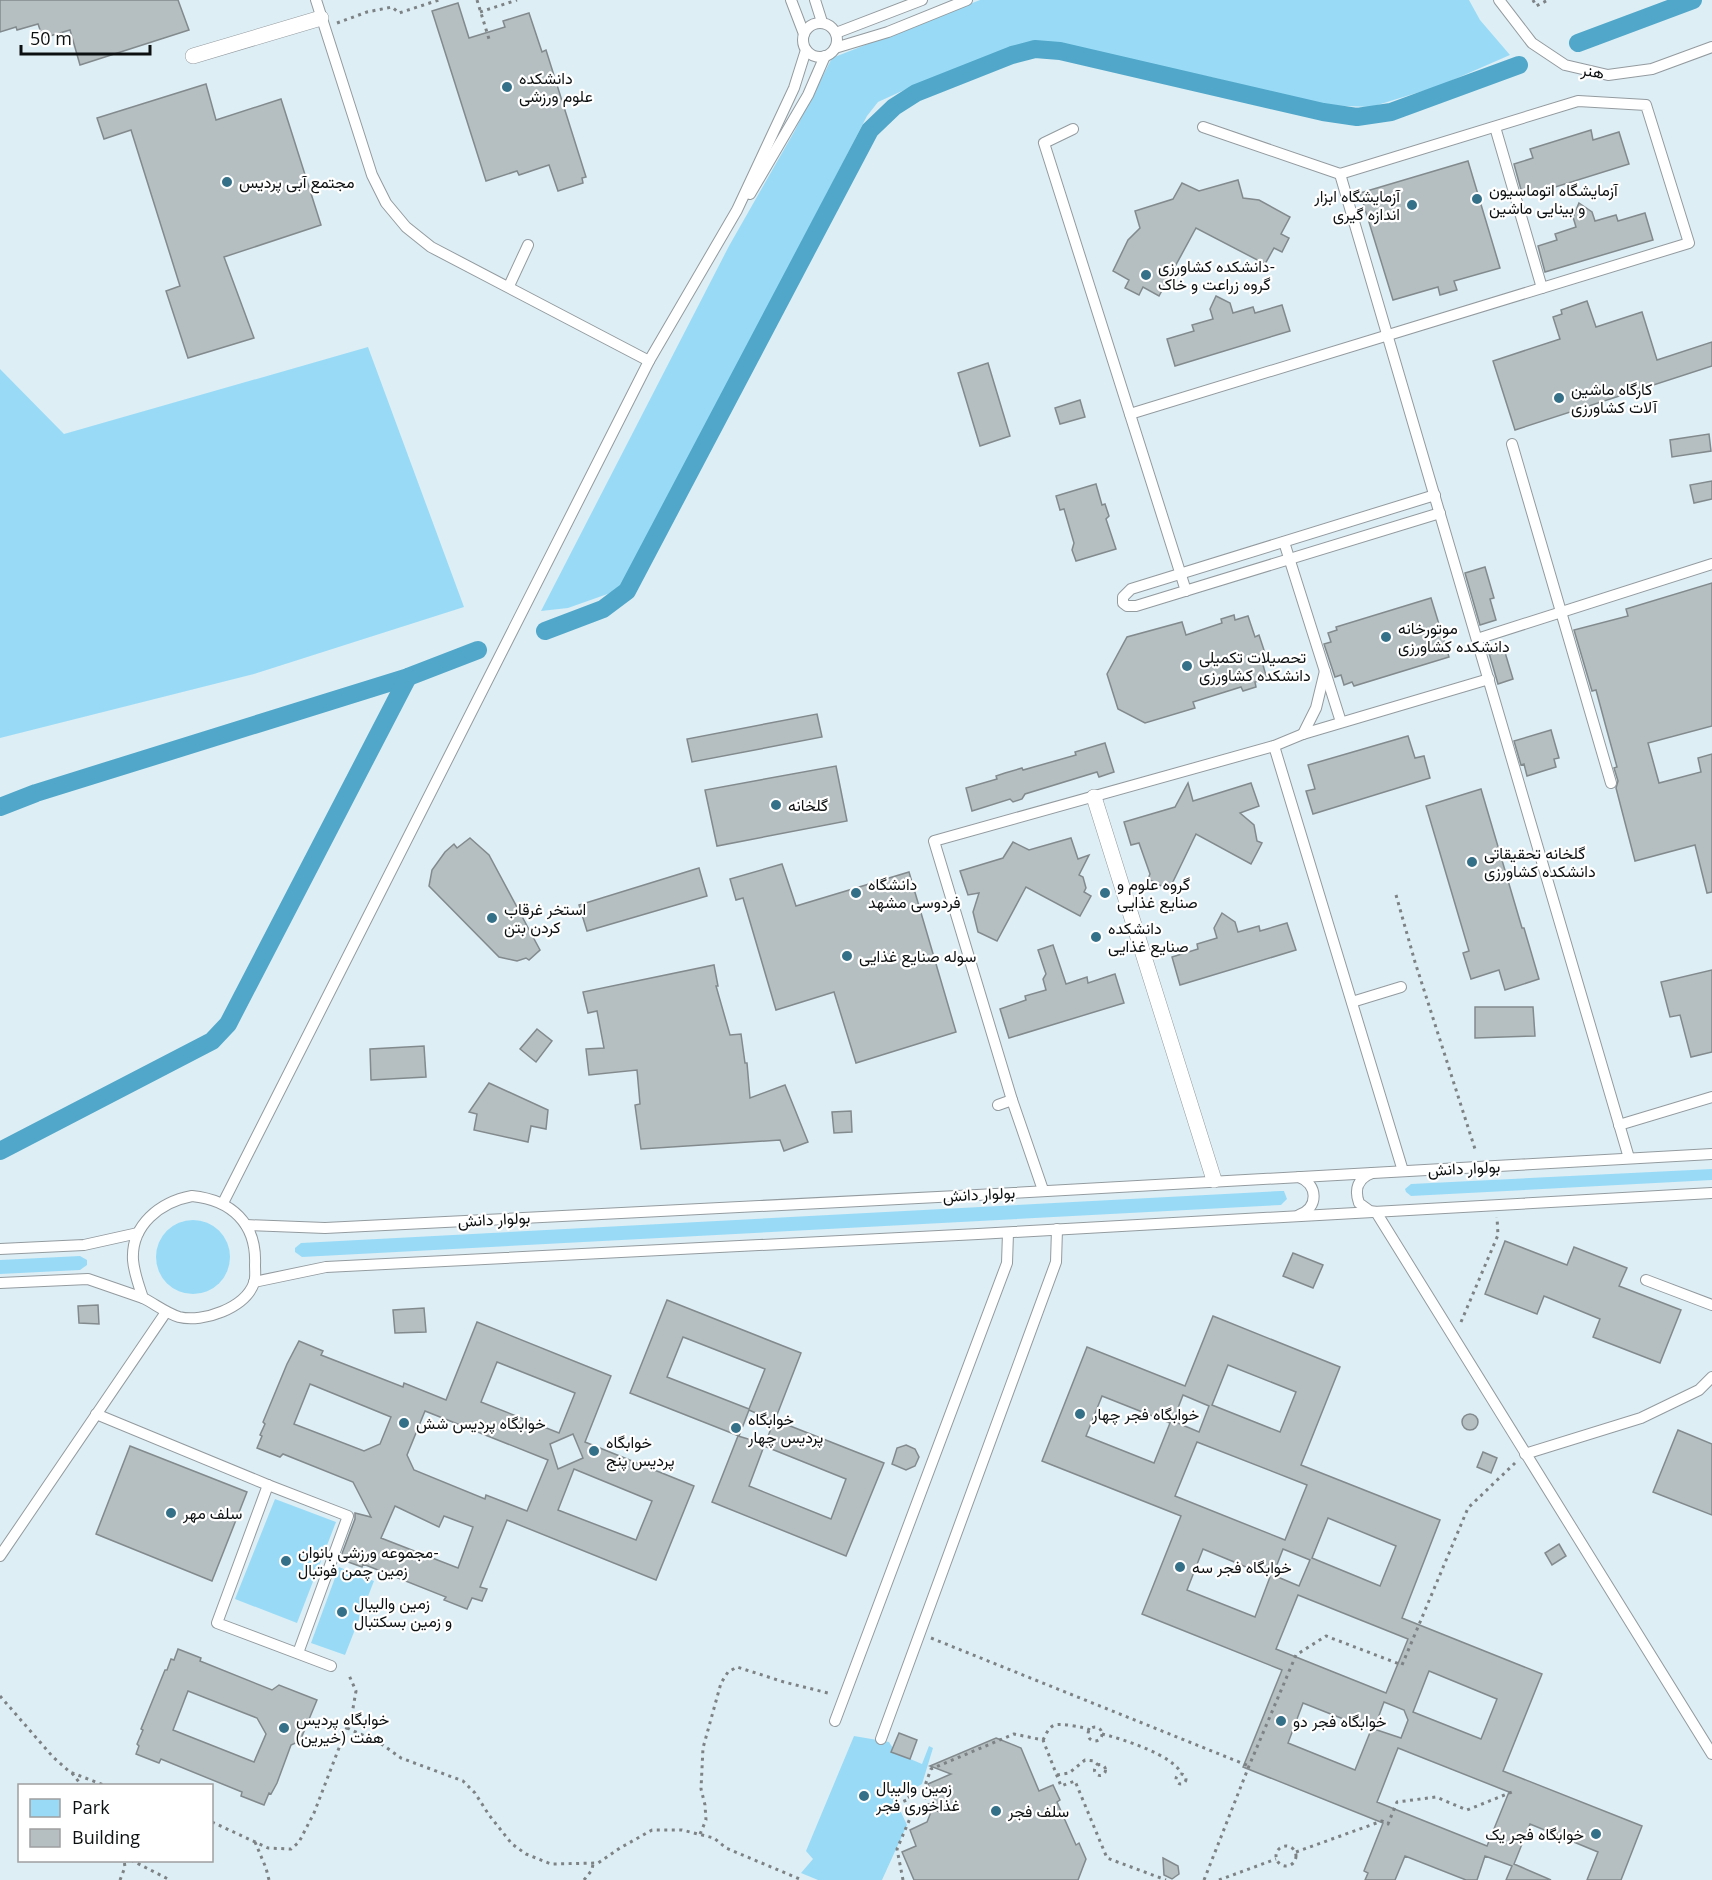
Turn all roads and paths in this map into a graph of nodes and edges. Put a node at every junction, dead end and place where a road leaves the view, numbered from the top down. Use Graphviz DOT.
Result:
graph roads {
  1 [pos="316,0"];
  2 [pos="394,0"];
  3 [pos="439,0"];
  4 [pos="477,0"];
  5 [pos="517,0"];
  6 [pos="791,0"];
  7 [pos="814,0"];
  8 [pos="922,0"];
  9 [pos="967,0"];
  10 [pos="1499,0"];
  11 [pos="1533,0"];
  12 [pos="1548,0"];
  13 [pos="392,7"];
  14 [pos="480,12"];
  15 [pos="822,22"];
  16 [pos="323,23"];
  17 [pos="836,33"];
  18 [pos="804,34"];
  19 [pos="489,39"];
  20 [pos="1712,47"];
  21 [pos="835,48"];
  22 [pos="806,50"];
  23 [pos="193,56"];
  24 [pos="825,56"];
  25 [pos="1203,127"];
  26 [pos="1495,127"];
  27 [pos="1073,129"];
  28 [pos="1340,174"];
  29 [pos="737,210"];
  30 [pos="528,245"];
  31 [pos="509,286"];
  32 [pos="1542,288"];
  33 [pos="1388,335"];
  34 [pos="649,361"];
  35 [pos="1130,414"];
  36 [pos="1512,444"];
  37 [pos="1435,495"];
  38 [pos="1440,513"];
  39 [pos="1284,542"];
  40 [pos="1290,559"];
  41 [pos="1712,564"];
  42 [pos="1180,574"];
  43 [pos="1186,591"];
  44 [pos="1562,612"];
  45 [pos="1477,639"];
  46 [pos="1325,671"];
  47 [pos="1489,679"];
  48 [pos="1341,722"];
  49 [pos="1303,734"];
  50 [pos="1274,746"];
  51 [pos="1611,783"];
  52 [pos="1094,797"];
  53 [pos="1396,895"];
  54 [pos="1401,987"];
  55 [pos="1352,1002"];
  56 [pos="1712,1097"];
  57 [pos="1012,1100"];
  58 [pos="998,1105"];
  59 [pos="1619,1125"];
  60 [pos="1475,1149"];
  61 [pos="1712,1154"];
  62 [pos="1629,1158"];
  63 [pos="1403,1171"];
  64 [pos="1376,1172"];
  65 [pos="1293,1176"];
  66 [pos="1214,1180"];
  67 [pos="1043,1190"];
  68 [pos="1712,1193"];
  69 [pos="223,1203"];
  70 [pos="1496,1206"];
  71 [pos="1376,1212"];
  72 [pos="1296,1216"];
  73 [pos="246,1225"];
  74 [pos="1057,1228"];
  75 [pos="138,1233"];
  76 [pos="1008,1233"];
  77 [pos="0,1249"];
  78 [pos="1646,1280"];
  79 [pos="254,1282"];
  80 [pos="0,1283"];
  81 [pos="143,1298"];
  82 [pos="1712,1305"];
  83 [pos="1467,1306"];
  84 [pos="166,1312"];
  85 [pos="1712,1377"];
  86 [pos="96,1414"];
  87 [pos="1525,1454"];
  88 [pos="268,1485"];
  89 [pos="0,1556"];
  90 [pos="921,1634"];
  91 [pos="298,1653"];
  92 [pos="331,1666"];
  93 [pos="348,1673"];
  94 [pos="0,1696"];
  95 [pos="843,1699"];
  96 [pos="835,1721"];
  97 [pos="347,1728"];
  98 [pos="1089,1730"];
  99 [pos="1102,1734"];
  100 [pos="881,1739"];
  101 [pos="1043,1740"];
  102 [pos="1712,1754"];
  103 [pos="1098,1765"];
  104 [pos="1249,1766"];
  105 [pos="70,1772"];
  106 [pos="1181,1774"];
  107 [pos="1057,1775"];
  108 [pos="81,1784"];
  109 [pos="103,1784"];
  110 [pos="923,1791"];
  111 [pos="1512,1792"];
  112 [pos="930,1808"];
  113 [pos="942,1812"];
  114 [pos="912,1816"];
  115 [pos="213,1822"];
  116 [pos="700,1834"];
  117 [pos="255,1841"];
  118 [pos="1296,1852"];
  119 [pos="1276,1859"];
  120 [pos="124,1862"];
  121 [pos="135,1862"];
  122 [pos="594,1863"];
  123 [pos="120,1880"];
  124 [pos="170,1880"];
  125 [pos="269,1880"];
  126 [pos="584,1880"];
  127 [pos="802,1880"];
  128 [pos="903,1880"];
  129 [pos="1166,1880"];
  130 [pos="1204,1880"];
  131 [pos="1219,1880"];
  1 -- 16 [label="lane"];
  2 -- 13 [label="path"];
  3 -- 13 [label="path"];
  4 -- 14 [label="path"];
  5 -- 14 [label="path"];
  6 -- 18 [label="lane"];
  7 -- 15 [label="lane"];
  8 -- 17 [label="lane"];
  9 -- 21 [label="lane"];
  10 -- 20 [label="lane, هنر"];
  11 -- 12 [label="path"];
  13 -- 16 [label="path"];
  14 -- 19 [label="path"];
  15 -- 17 [label="lane"];
  15 -- 18 [label="lane"];
  16 -- 23 [label="street"];
  16 -- 31 [label="lane"];
  17 -- 21 [label="lane"];
  18 -- 22 [label="lane"];
  21 -- 24 [label="lane"];
  22 -- 24 [label="lane"];
  22 -- 29 [label="lane"];
  24 -- 29 [label="lane"];
  25 -- 28 [label="lane"];
  26 -- 28 [label="lane"];
  26 -- 32 [label="lane"];
  26 -- 32 [label="lane"];
  27 -- 35 [label="lane"];
  28 -- 33 [label="lane"];
  29 -- 34 [label="lane"];
  30 -- 31 [label="lane"];
  31 -- 34 [label="lane"];
  32 -- 33 [label="lane"];
  33 -- 35 [label="lane"];
  33 -- 37 [label="lane"];
  34 -- 69 [label="lane"];
  35 -- 42 [label="lane"];
  36 -- 44 [label="lane"];
  37 -- 38 [label="lane"];
  37 -- 39 [label="lane"];
  38 -- 40 [label="lane"];
  38 -- 45 [label="lane"];
  39 -- 40 [label="lane"];
  39 -- 42 [label="lane"];
  40 -- 43 [label="lane"];
  40 -- 46 [label="lane"];
  41 -- 44 [label="lane"];
  42 -- 43 [label="lane"];
  42 -- 43 [label="lane"];
  44 -- 45 [label="lane"];
  44 -- 51 [label="lane"];
  45 -- 47 [label="lane"];
  46 -- 48 [label="lane"];
  46 -- 49 [label="lane"];
  47 -- 48 [label="lane"];
  47 -- 59 [label="lane"];
  48 -- 49 [label="lane"];
  49 -- 50 [label="lane"];
  50 -- 52 [label="lane"];
  50 -- 55 [label="lane"];
  52 -- 57 [label="lane"];
  52 -- 66 [label="street"];
  53 -- 60 [label="path"];
  54 -- 55 [label="lane"];
  55 -- 63 [label="lane"];
  56 -- 59 [label="lane"];
  57 -- 58 [label="lane"];
  57 -- 67 [label="lane"];
  59 -- 62 [label="lane"];
  61 -- 62 [label="lane, بولوار دانش"];
  62 -- 63 [label="lane, بولوار دانش"];
  63 -- 64 [label="lane, بولوار دانش"];
  64 -- 65 [label="lane, بولوار دانش"];
  64 -- 71 [label="lane"];
  65 -- 66 [label="lane, بولوار دانش"];
  65 -- 72 [label="lane"];
  66 -- 67 [label="lane, بولوار دانش"];
  67 -- 73 [label="lane, بولوار دانش"];
  68 -- 70 [label="lane"];
  69 -- 73 [label="lane"];
  69 -- 75 [label="lane"];
  70 -- 71 [label="lane"];
  70 -- 83 [label="path"];
  71 -- 72 [label="lane"];
  71 -- 87 [label="lane"];
  72 -- 74 [label="lane"];
  73 -- 79 [label="lane"];
  74 -- 76 [label="lane"];
  74 -- 90 [label="lane"];
  75 -- 77 [label="lane"];
  75 -- 81 [label="lane"];
  76 -- 79 [label="lane"];
  76 -- 95 [label="lane"];
  78 -- 82 [label="lane"];
  79 -- 84 [label="lane"];
  80 -- 81 [label="lane"];
  81 -- 84 [label="lane"];
  84 -- 86 [label="lane"];
  85 -- 87 [label="lane"];
  86 -- 88 [label="lane"];
  86 -- 89 [label="lane"];
  87 -- 102 [label="lane"];
  87 -- 104 [label="path"];
  88 -- 91 [label="lane"];
  88 -- 91 [label="lane"];
  90 -- 100 [label="lane"];
  90 -- 104 [label="path"];
  91 -- 92 [label="lane"];
  93 -- 97 [label="path"];
  94 -- 105 [label="path"];
  95 -- 96 [label="lane"];
  95 -- 116 [label="path"];
  97 -- 117 [label="path"];
  97 -- 122 [label="path"];
  98 -- 99 [label="path"];
  98 -- 99 [label="path"];
  98 -- 101 [label="path"];
  99 -- 106 [label="path"];
  101 -- 107 [label="path"];
  101 -- 110 [label="path"];
  103 -- 107 [label="path"];
  104 -- 130 [label="path"];
  105 -- 108 [label="path"];
  105 -- 109 [label="path"];
  107 -- 129 [label="path"];
  110 -- 112 [label="path"];
  110 -- 114 [label="path"];
  111 -- 118 [label="path"];
  112 -- 113 [label="path"];
  112 -- 114 [label="path"];
  114 -- 128 [label="path"];
  115 -- 117 [label="path"];
  116 -- 122 [label="path"];
  116 -- 127 [label="path"];
  117 -- 125 [label="path"];
  118 -- 119 [label="path"];
  118 -- 119 [label="path"];
  119 -- 131 [label="path"];
  120 -- 123 [label="path"];
  121 -- 124 [label="path"];
  122 -- 126 [label="path"];
}
